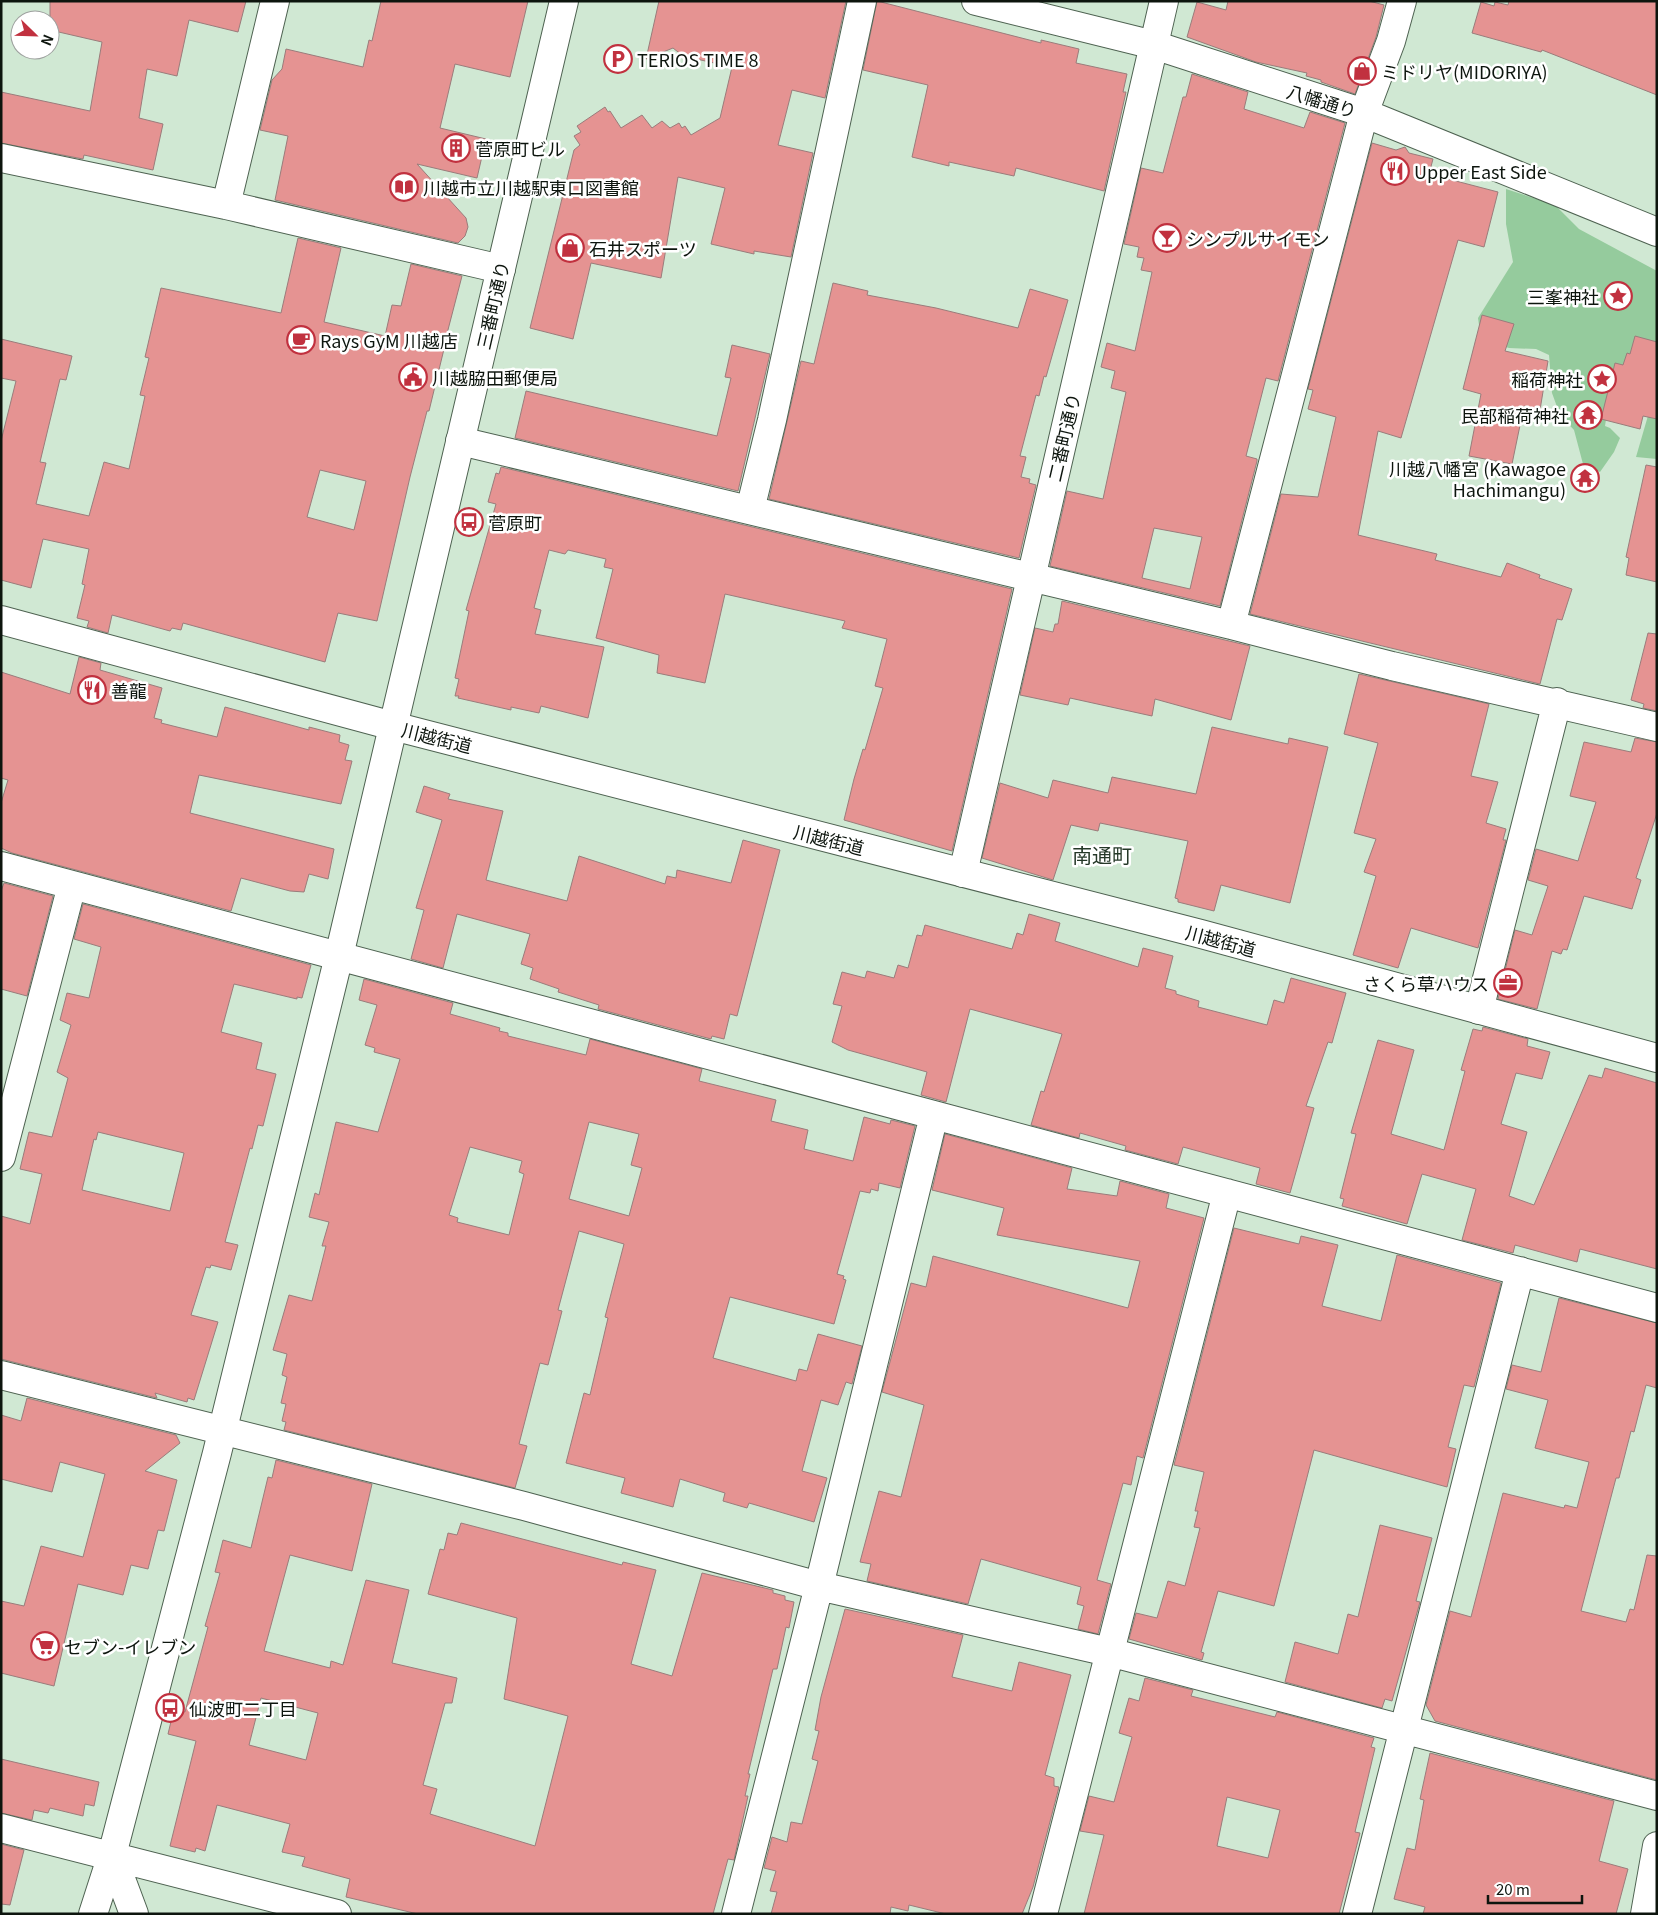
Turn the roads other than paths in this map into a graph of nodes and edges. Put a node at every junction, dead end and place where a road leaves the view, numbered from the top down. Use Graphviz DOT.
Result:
graph roads {
  1 [pos="275,1"];
  2 [pos="564,1"];
  3 [pos="862,1"];
  4 [pos="976,1"];
  5 [pos="1164,1"];
  6 [pos="1402,1"];
  7 [pos="1154,45"];
  8 [pos="1364,112"];
  9 [pos="1,158"];
  10 [pos="226,205"];
  11 [pos="1657,232"];
  12 [pos="501,269"];
  13 [pos="460,441"];
  14 [pos="750,510"];
  15 [pos="1030,578"];
  16 [pos="1,620"];
  17 [pos="1231,625"];
  18 [pos="1557,702"];
  19 [pos="393,726"];
  20 [pos="1657,727"];
  21 [pos="1,866"];
  22 [pos="962,873"];
  23 [pos="72,885"];
  24 [pos="338,956"];
  25 [pos="1479,1010"];
  26 [pos="1657,1058"];
  27 [pos="934,1115"];
  28 [pos="1,1157"];
  29 [pos="1227,1193"];
  30 [pos="1520,1271"];
  31 [pos="1657,1308"];
  32 [pos="1,1375"];
  33 [pos="222,1431"];
  34 [pos="819,1586"];
  35 [pos="1109,1652"];
  36 [pos="1404,1731"];
  37 [pos="1657,1796"];
  38 [pos="1,1828"];
  39 [pos="1657,1846"];
  40 [pos="112,1856"];
  41 [pos="93,1914"];
  42 [pos="134,1914"];
  43 [pos="337,1914"];
  44 [pos="736,1914"];
  45 [pos="1043,1914"];
  46 [pos="1356,1914"];
  47 [pos="1645,1914"];
  1 -- 10 [label="street"];
  2 -- 12 [label="street, 三番町通り"];
  3 -- 14 [label="street"];
  4 -- 7 [label="street, 八幡通り"];
  5 -- 7 [label="street, 二番町通り"];
  6 -- 8 [label="street"];
  7 -- 8 [label="street, 八幡通り"];
  7 -- 15 [label="street, 二番町通り"];
  8 -- 11 [label="street, 八幡通り"];
  8 -- 17 [label="street"];
  9 -- 10 [label="street"];
  10 -- 12 [label="street"];
  12 -- 13 [label="street, 三番町通り"];
  13 -- 14 [label="street"];
  13 -- 19 [label="street, 三番町通り"];
  14 -- 15 [label="street"];
  15 -- 17 [label="street"];
  15 -- 22 [label="street, 二番町通り"];
  16 -- 19 [label="street, 川越街道"];
  17 -- 18 [label="street"];
  18 -- 20 [label="street"];
  18 -- 25 [label="street"];
  19 -- 22 [label="street, 川越街道"];
  19 -- 24 [label="street, 三番町通り"];
  21 -- 23 [label="street"];
  22 -- 25 [label="street, 川越街道"];
  23 -- 24 [label="street"];
  23 -- 28 [label="street"];
  24 -- 27 [label="street"];
  24 -- 33 [label="street, 三番町通り"];
  25 -- 26 [label="street, 川越街道"];
  27 -- 29 [label="street"];
  27 -- 34 [label="street"];
  29 -- 30 [label="street"];
  29 -- 35 [label="street"];
  30 -- 31 [label="street"];
  30 -- 36 [label="street"];
  32 -- 33 [label="street"];
  33 -- 34 [label="street"];
  33 -- 40 [label="street, 三番町通り"];
  34 -- 35 [label="street"];
  34 -- 44 [label="street"];
  35 -- 36 [label="street"];
  35 -- 45 [label="street"];
  36 -- 37 [label="street"];
  36 -- 46 [label="street"];
  38 -- 40 [label="street"];
  39 -- 47 [label="street"];
  40 -- 41 [label="street, 三番町通り"];
  40 -- 42 [label="street"];
  40 -- 43 [label="street"];
}
